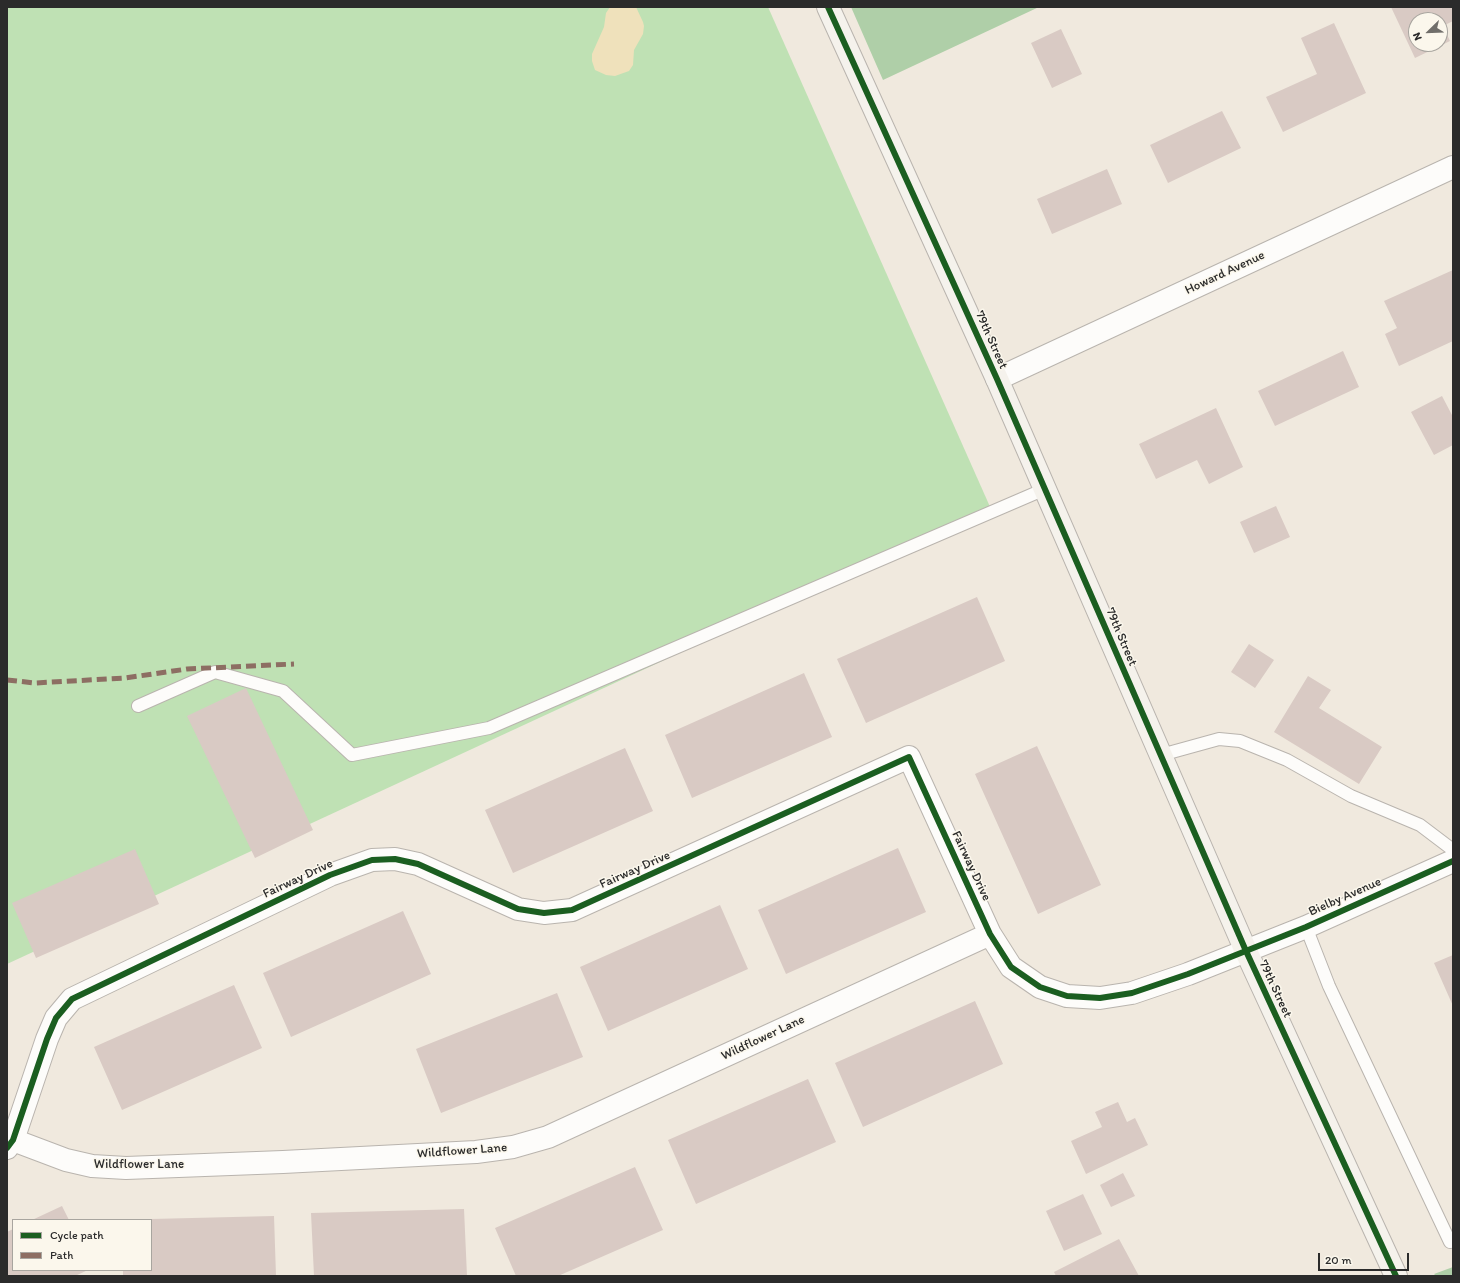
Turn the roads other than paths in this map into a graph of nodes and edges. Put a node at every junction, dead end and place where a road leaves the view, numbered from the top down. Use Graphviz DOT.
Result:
graph roads {
  1 [pos="828,7"];
  2 [pos="1453,167"];
  3 [pos="997,379"];
  4 [pos="1045,489"];
  5 [pos="138,706"];
  6 [pos="1161,755"];
  7 [pos="1453,850"];
  8 [pos="1453,861"];
  9 [pos="1306,927"];
  10 [pos="990,934"];
  11 [pos="1246,951"];
  12 [pos="10,1144"];
  13 [pos="1450,1242"];
  14 [pos="1396,1276"];
  1 -- 3 [label="street, 79th Street"];
  2 -- 3 [label="street, Howard Avenue"];
  3 -- 4 [label="street, 79th Street"];
  4 -- 5 [label="lane"];
  4 -- 6 [label="street, 79th Street"];
  6 -- 7 [label="lane"];
  6 -- 11 [label="street, 79th Street"];
  8 -- 9 [label="street, Bielby Avenue"];
  9 -- 11 [label="street, Bielby Avenue"];
  9 -- 13 [label="lane"];
  10 -- 11 [label="street, Fairway Drive"];
  10 -- 12 [label="street, Wildflower Lane"];
  10 -- 12 [label="street, Fairway Drive"];
  11 -- 14 [label="street, 79th Street"];
}
